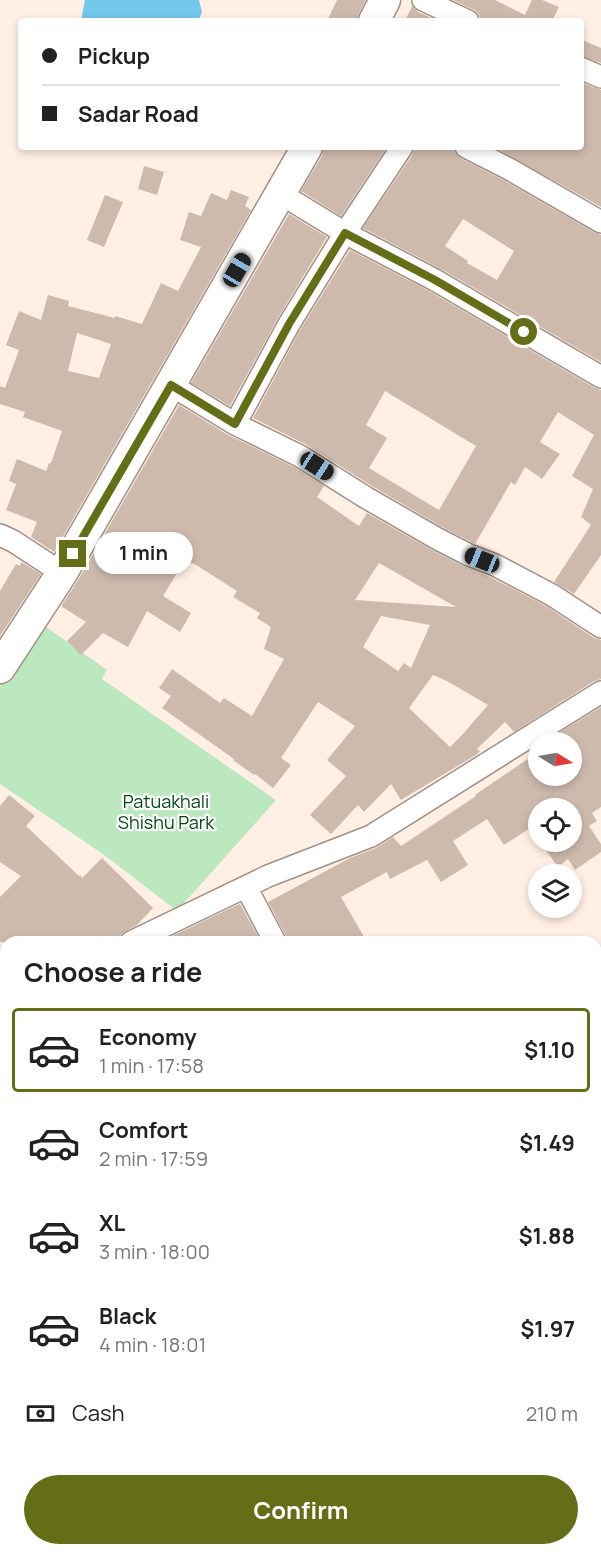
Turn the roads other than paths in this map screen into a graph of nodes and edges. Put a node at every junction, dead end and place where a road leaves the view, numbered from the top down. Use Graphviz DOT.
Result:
graph roads {
  1 [pos="385,0"];
  2 [pos="423,0"];
  3 [pos="376,18"];
  4 [pos="462,18"];
  5 [pos="584,70"];
  6 [pos="601,77"];
  7 [pos="305,150"];
  8 [pos="400,150"];
  9 [pos="472,150"];
  10 [pos="280,194"];
  11 [pos="601,222"];
  12 [pos="345,233"];
  13 [pos="601,377"];
  14 [pos="171,385"];
  15 [pos="235,424"];
  16 [pos="0,535"];
  17 [pos="62,573"];
  18 [pos="601,627"];
  19 [pos="0,668"];
  20 [pos="601,692"];
  21 [pos="246,887"];
  22 [pos="143,936"];
  23 [pos="272,936"];
  1 -- 3 [label="street"];
  2 -- 4 [label="street"];
  5 -- 6 [label="street"];
  7 -- 10 [label="street"];
  8 -- 12 [label="street"];
  9 -- 11 [label="street"];
  10 -- 12 [label="street"];
  10 -- 14 [label="street"];
  12 -- 13 [label="street"];
  12 -- 15 [label="street"];
  14 -- 15 [label="street"];
  14 -- 17 [label="street"];
  15 -- 18 [label="street"];
  16 -- 17 [label="street"];
  17 -- 19 [label="street"];
  20 -- 21 [label="street"];
  21 -- 22 [label="street"];
  21 -- 23 [label="street"];
}
